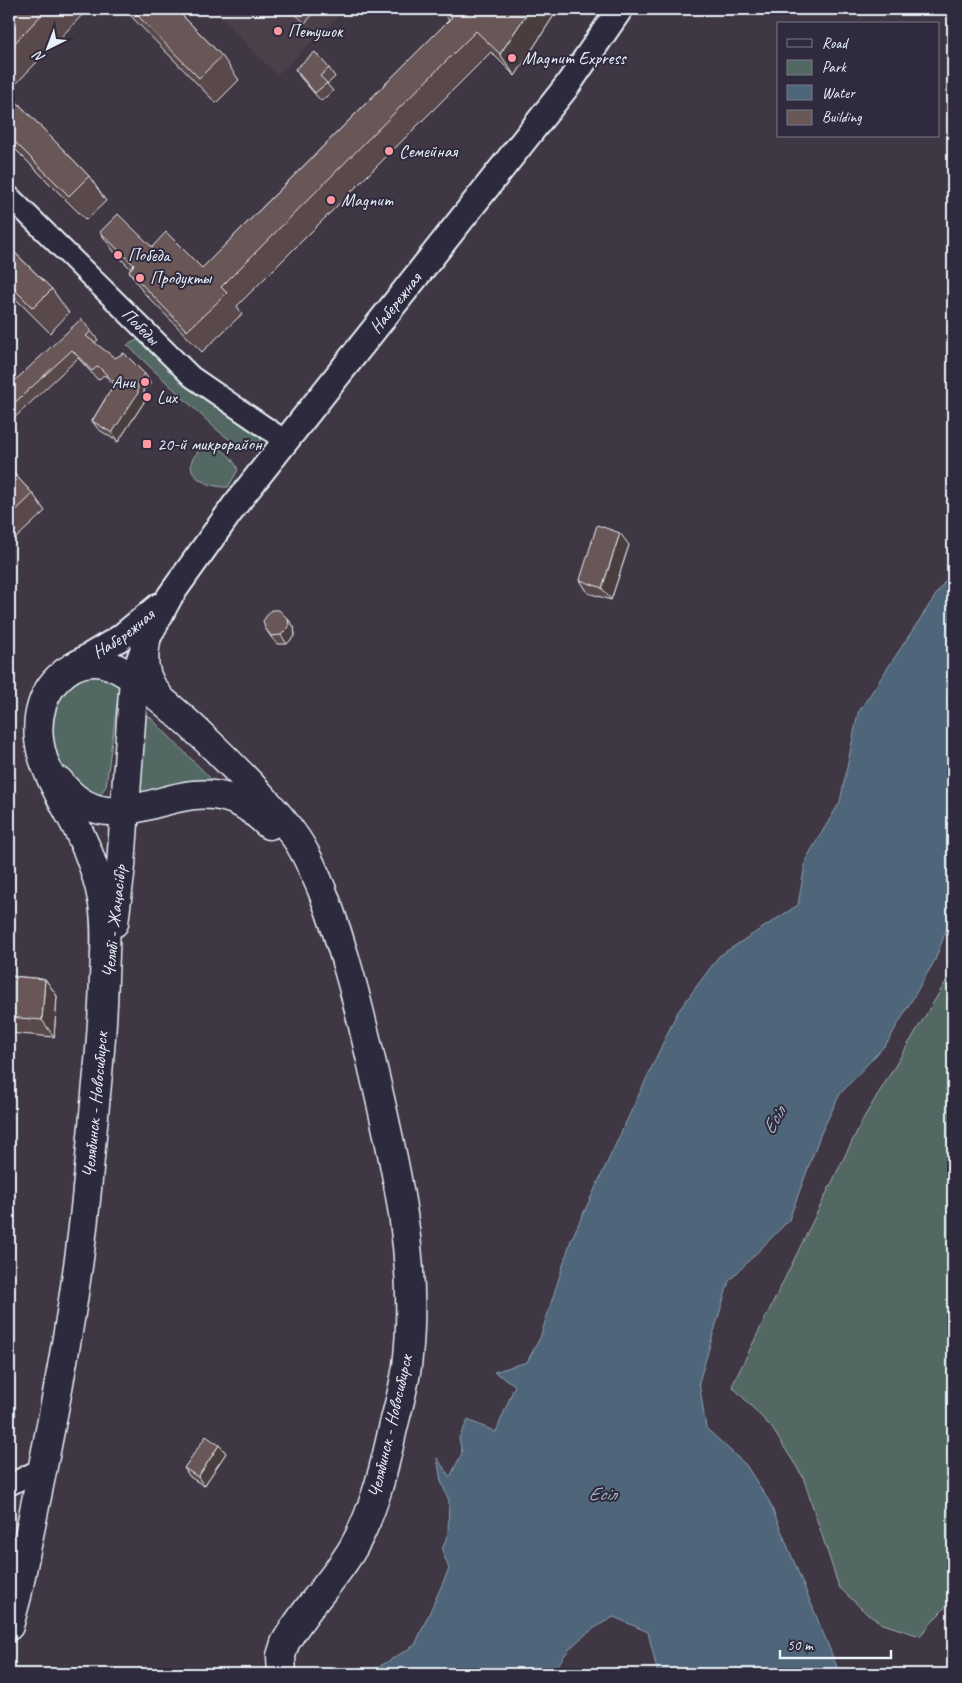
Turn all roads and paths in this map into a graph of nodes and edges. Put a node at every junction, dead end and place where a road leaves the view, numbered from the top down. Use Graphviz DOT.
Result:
graph roads {
  1 [pos="614,12"];
  2 [pos="9,196"];
  3 [pos="284,440"];
  4 [pos="170,596"];
  5 [pos="146,641"];
  6 [pos="73,666"];
  7 [pos="134,678"];
  8 [pos="170,709"];
  9 [pos="43,759"];
  10 [pos="127,765"];
  11 [pos="82,803"];
  12 [pos="124,812"];
  13 [pos="102,1029"];
  14 [pos="410,1302"];
  15 [pos="41,1469"];
  16 [pos="9,1486"];
  17 [pos="9,1626"];
  18 [pos="282,1674"];
  1 -- 3 [label="main road, Набережная"];
  2 -- 3 [label="street, Победы"];
  3 -- 4 [label="main road, Набережная"];
  4 -- 5 [label="main road, Набережная"];
  4 -- 6 [label="main road, Набережная"];
  5 -- 7 [label="main road, Набережная"];
  5 -- 8 [label="highway"];
  6 -- 7 [label="highway, Челябинск - Новосибирск"];
  6 -- 9 [label="highway, Челябинск - Новосибирск"];
  7 -- 8 [label="highway, Челябинск - Новосибирск"];
  7 -- 10 [label="highway"];
  8 -- 14 [label="highway, Челябинск - Новосибирск"];
  9 -- 11 [label="highway"];
  9 -- 13 [label="highway, Челябинск - Новосибирск"];
  10 -- 11 [label="highway"];
  10 -- 12 [label="highway"];
  11 -- 12 [label="highway, Челябинск - Новосибирск"];
  12 -- 13 [label="highway, Челябі - Жаңасібір"];
  12 -- 14 [label="highway, Челябинск - Новосибирск"];
  13 -- 15 [label="highway, Челябинск - Новосибирск"];
  14 -- 18 [label="highway, Челябинск - Новосибирск"];
  15 -- 16 [label="street"];
  15 -- 17 [label="highway, Челябинск - Новосибирск"];
}
